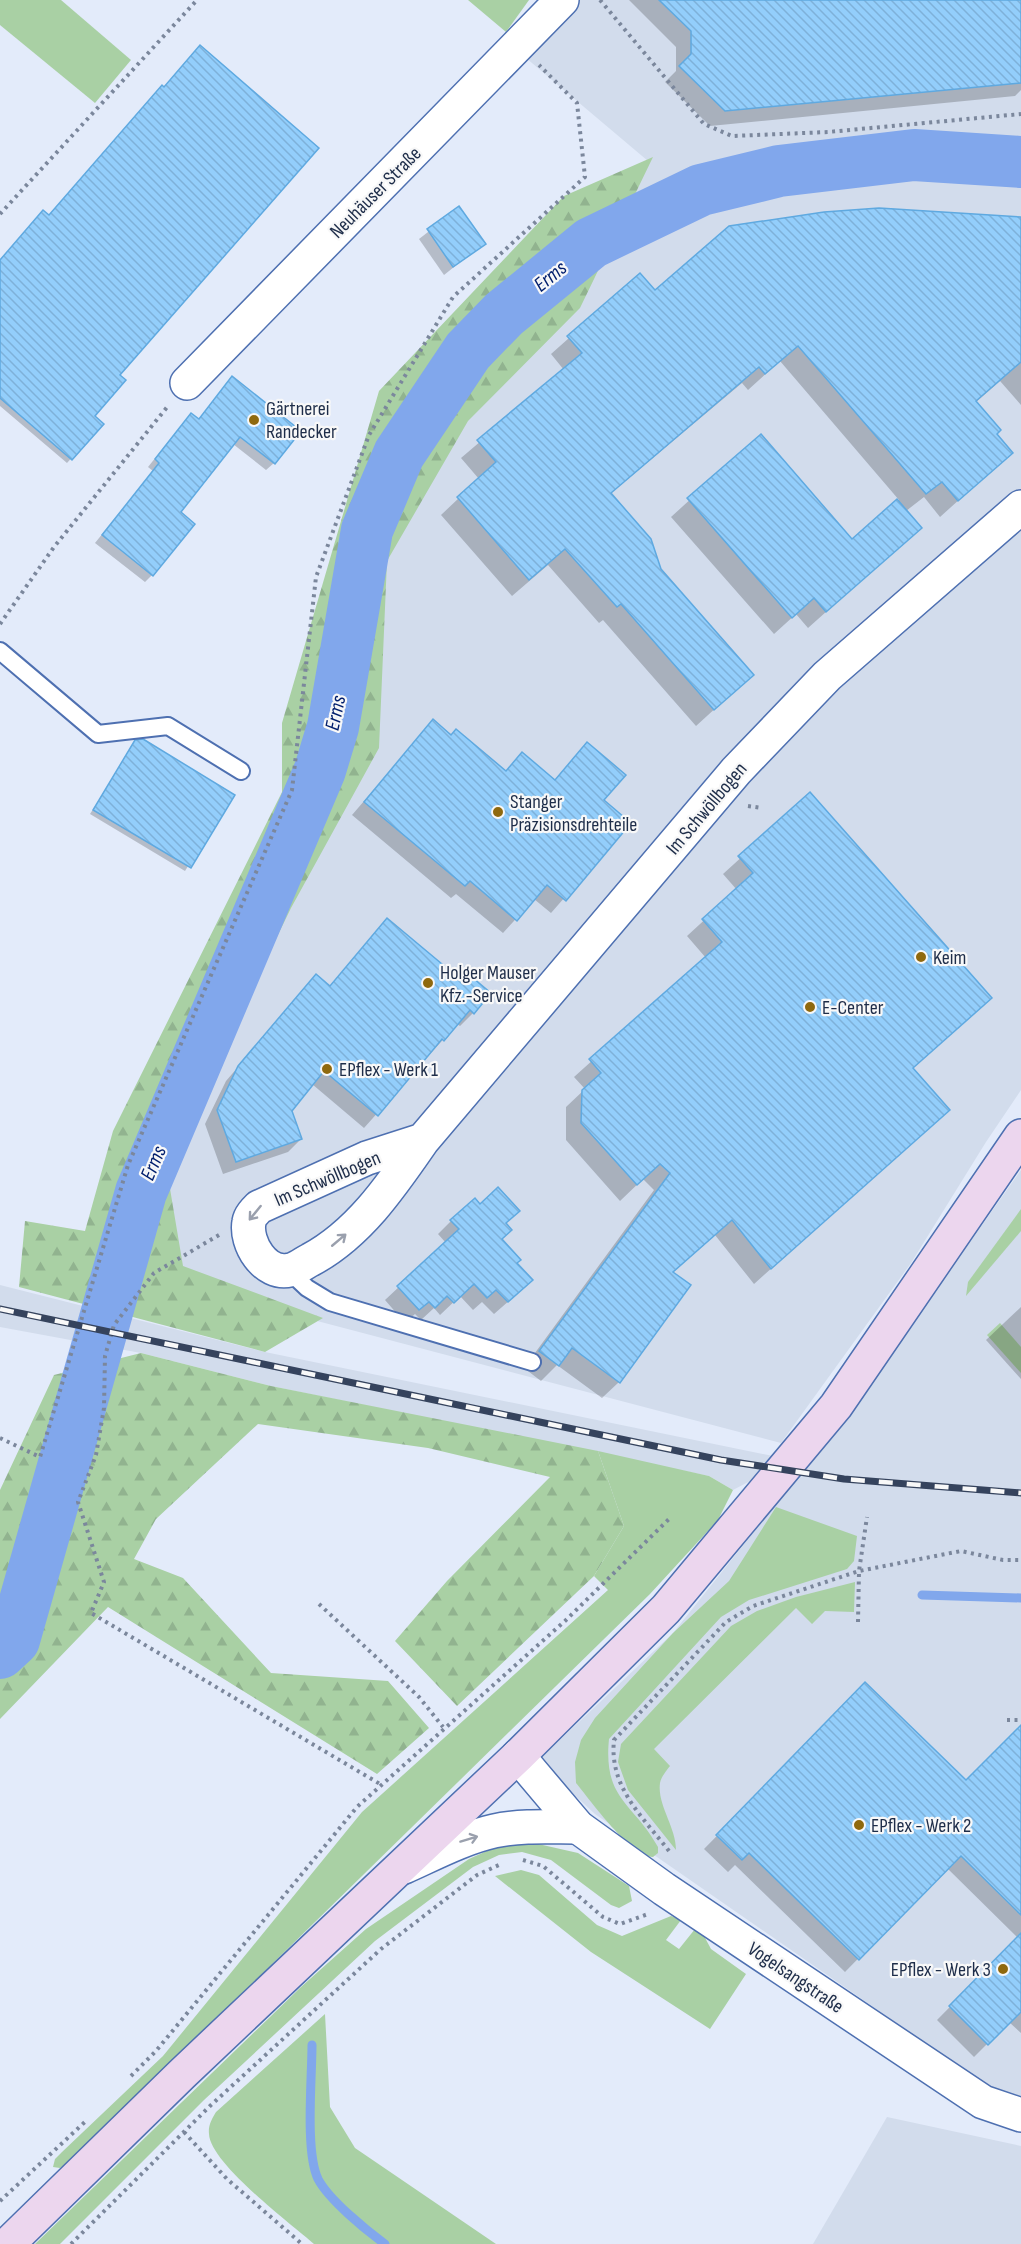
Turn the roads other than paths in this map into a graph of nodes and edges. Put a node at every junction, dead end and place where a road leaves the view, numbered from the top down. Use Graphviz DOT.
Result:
graph roads {
  1 [pos="562,0"];
  2 [pos="187,383"];
  3 [pos="1021,507"];
  4 [pos="0,651"];
  5 [pos="241,771"];
  6 [pos="1021,1136"];
  7 [pos="423,1140"];
  8 [pos="289,1271"];
  9 [pos="532,1362"];
  10 [pos="518,1756"];
  11 [pos="578,1827"];
  12 [pos="396,1871"];
  13 [pos="1021,2115"];
  14 [pos="8,2244"];
  1 -- 2 [label="street, Neuhäuser Straße"];
  3 -- 7 [label="street, Im Schwöllbogen"];
  4 -- 5 [label="lane"];
  6 -- 10 [label="street"];
  8 -- 7 [label="street, Im Schwöllbogen, one-way"];
  7 -- 8 [label="street, Im Schwöllbogen, one-way"];
  8 -- 9 [label="lane"];
  10 -- 11 [label="street, Vogelsangstraße"];
  10 -- 12 [label="street"];
  12 -- 11 [label="street, one-way"];
  11 -- 13 [label="street, Vogelsangstraße"];
  12 -- 14 [label="street"];
}
